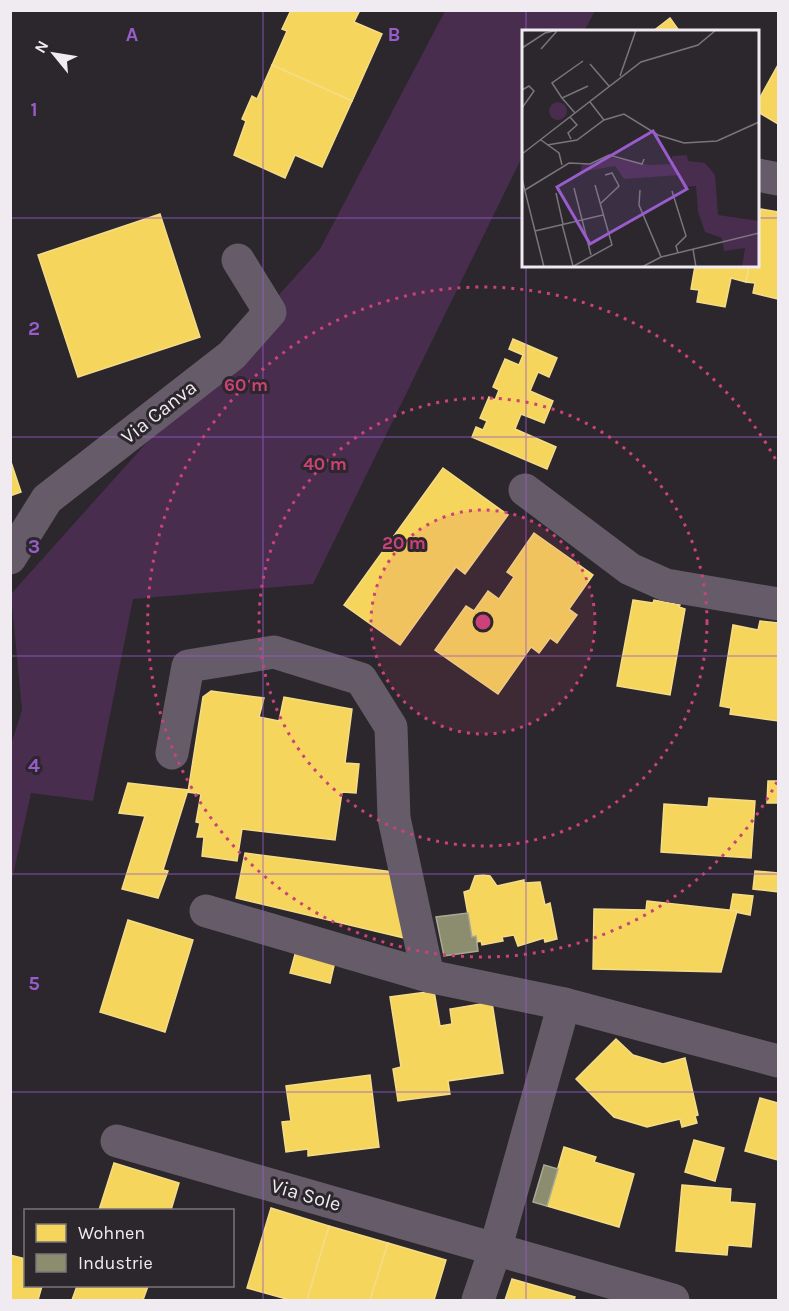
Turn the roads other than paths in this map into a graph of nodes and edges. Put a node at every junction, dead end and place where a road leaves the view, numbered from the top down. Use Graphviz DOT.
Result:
graph roads {
  1 [pos="759,175"];
  2 [pos="778,179"];
  3 [pos="238,260"];
  4 [pos="525,490"];
  5 [pos="10,558"];
  6 [pos="778,603"];
  7 [pos="172,753"];
  8 [pos="206,911"];
  9 [pos="428,976"];
  10 [pos="564,1004"];
  11 [pos="778,1061"];
  12 [pos="117,1141"];
  13 [pos="495,1250"];
  14 [pos="477,1300"];
  15 [pos="673,1300"];
  1 -- 2 [label="street"];
  3 -- 5 [label="street, Via Canva"];
  4 -- 6 [label="street"];
  7 -- 9 [label="street"];
  8 -- 9 [label="street"];
  9 -- 10 [label="street"];
  10 -- 11 [label="street"];
  10 -- 13 [label="street"];
  12 -- 13 [label="street, Via Sole"];
  13 -- 14 [label="street"];
  13 -- 15 [label="street, Via Sole"];
}
